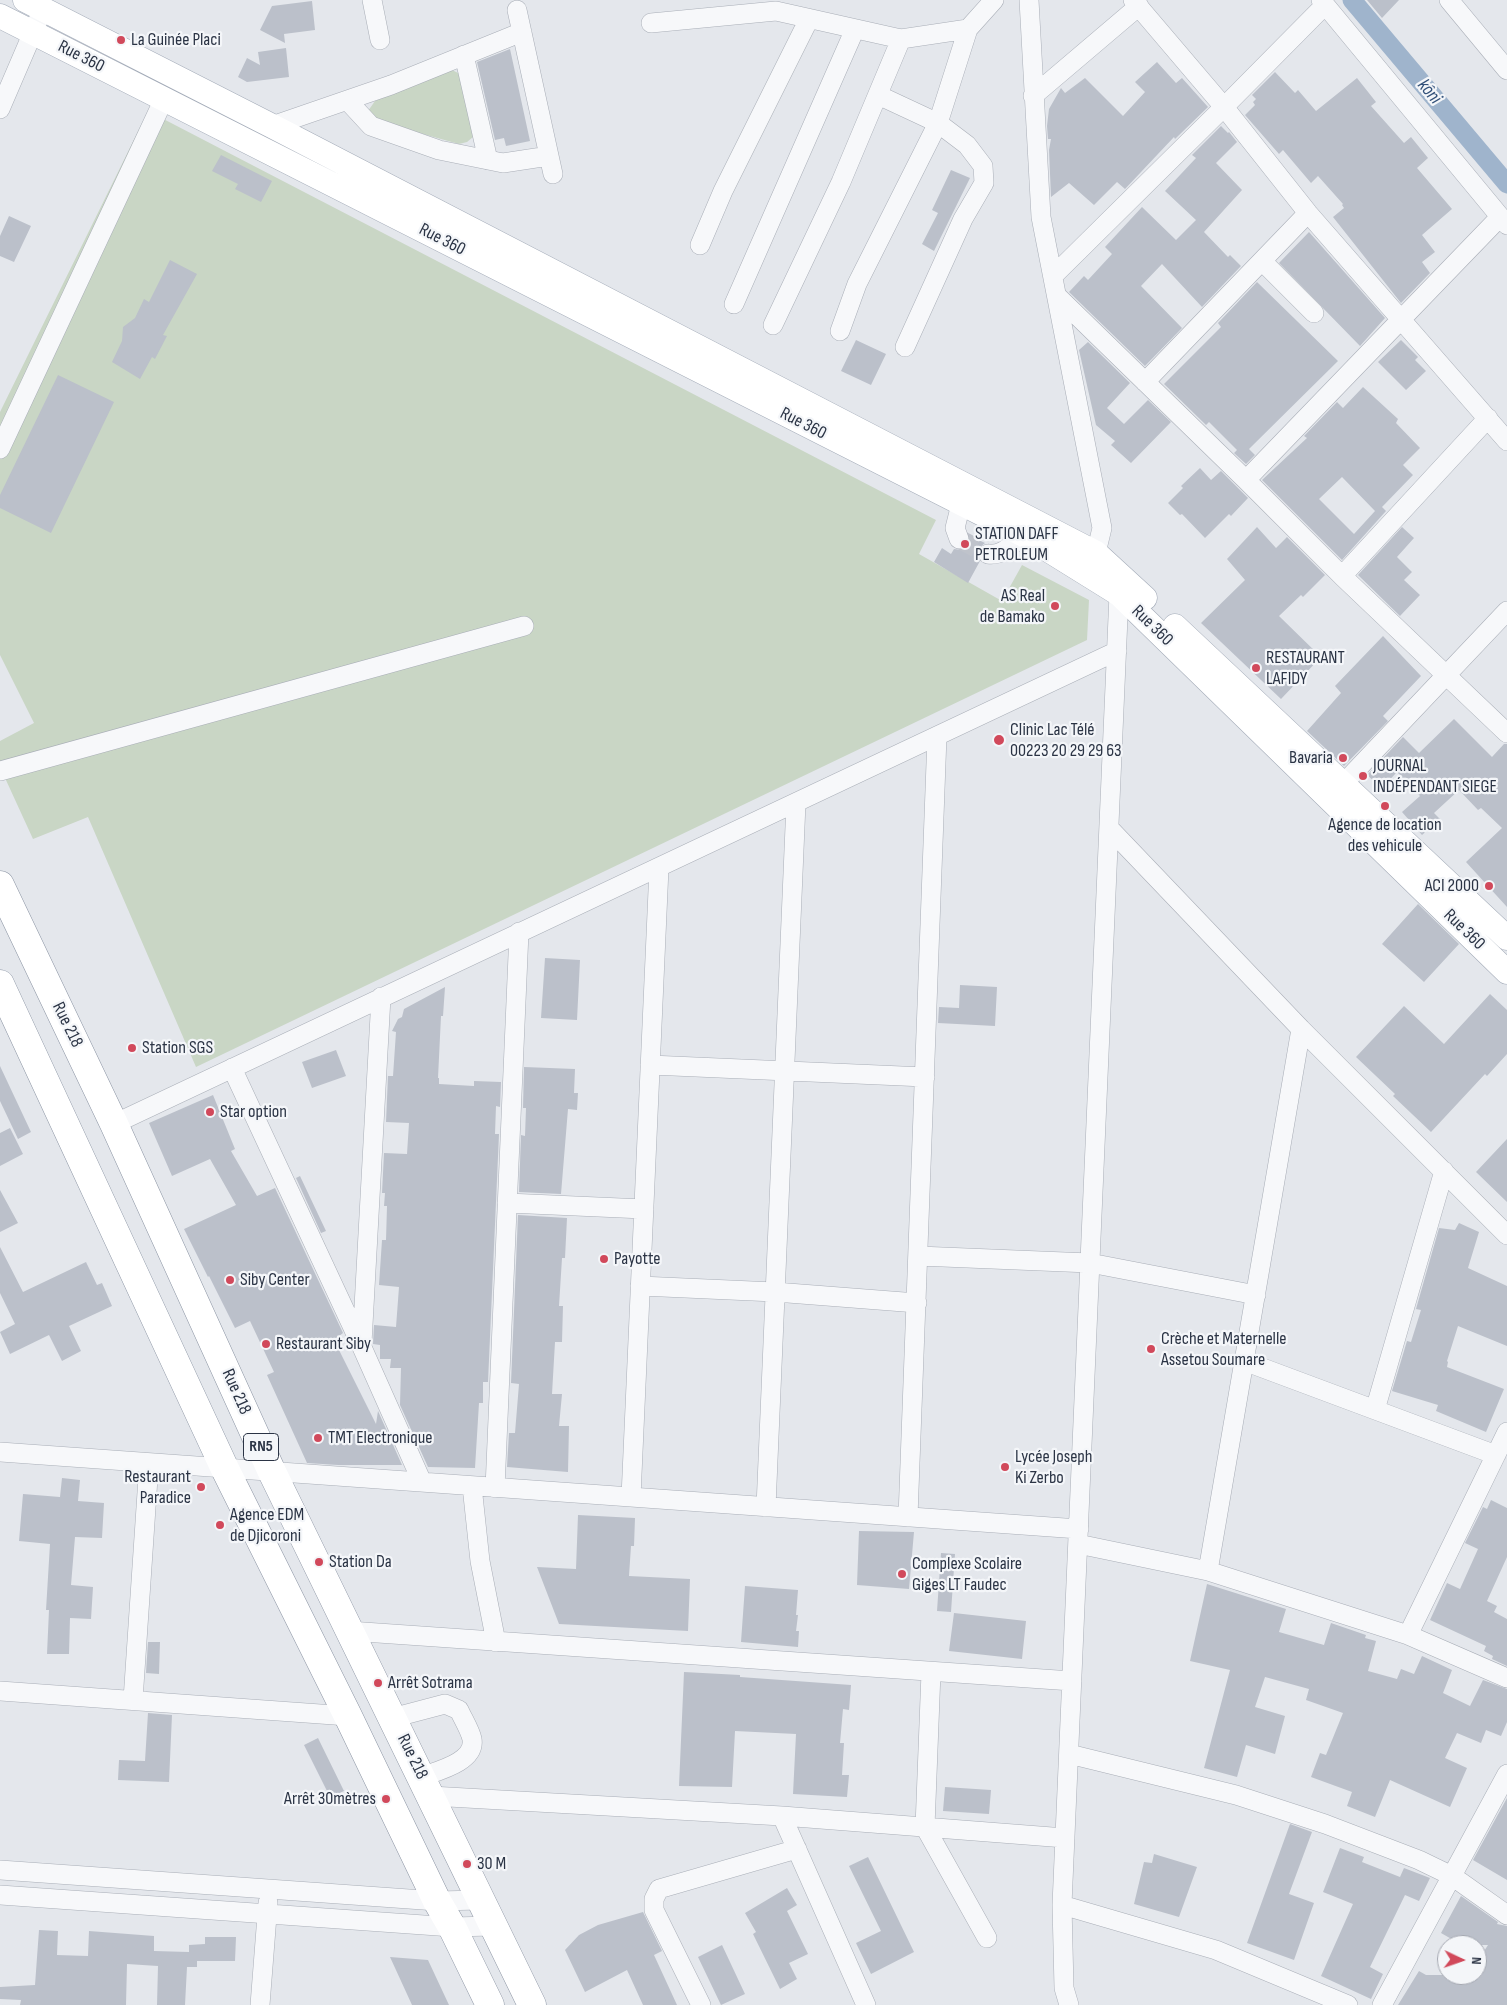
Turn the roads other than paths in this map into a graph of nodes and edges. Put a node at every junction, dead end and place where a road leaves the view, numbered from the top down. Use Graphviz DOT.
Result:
graph roads {
  1 [pos="372,0"];
  2 [pos="994,0"];
  3 [pos="1029,0"];
  4 [pos="1449,0"];
  5 [pos="1322,2"];
  6 [pos="1136,3"];
  7 [pos="34,5"];
  8 [pos="516,10"];
  9 [pos="0,16"];
  10 [pos="809,19"];
  11 [pos="651,23"];
  12 [pos="855,29"];
  13 [pos="968,29"];
  14 [pos="522,32"];
  15 [pos="34,34"];
  16 [pos="902,39"];
  17 [pos="380,40"];
  18 [pos="464,55"];
  19 [pos="1507,70"];
  20 [pos="5,86"];
  21 [pos="878,95"];
  22 [pos="1033,96"];
  23 [pos="164,99"];
  24 [pos="347,100"];
  25 [pos="1224,107"];
  26 [pos="0,109"];
  27 [pos="938,123"];
  28 [pos="272,126"];
  29 [pos="488,160"];
  30 [pos="1308,213"];
  31 [pos="1503,221"];
  32 [pos="700,245"];
  33 [pos="1262,261"];
  34 [pos="1053,276"];
  35 [pos="1057,296"];
  36 [pos="734,304"];
  37 [pos="1314,313"];
  38 [pos="1400,318"];
  39 [pos="773,325"];
  40 [pos="840,331"];
  41 [pos="904,347"];
  42 [pos="1145,382"];
  43 [pos="1488,418"];
  44 [pos="1507,441"];
  45 [pos="0,449"];
  46 [pos="1246,480"];
  47 [pos="961,504"];
  48 [pos="1024,535"];
  49 [pos="959,539"];
  50 [pos="1096,552"];
  51 [pos="988,554"];
  52 [pos="1342,576"];
  53 [pos="1124,588"];
  54 [pos="1507,611"];
  55 [pos="524,626"];
  56 [pos="1117,651"];
  57 [pos="1446,673"];
  58 [pos="1507,733"];
  59 [pos="937,736"];
  60 [pos="0,771"];
  61 [pos="1343,784"];
  62 [pos="796,802"];
  63 [pos="1109,828"];
  64 [pos="658,868"];
  65 [pos="0,884"];
  66 [pos="519,932"];
  67 [pos="1507,938"];
  68 [pos="1507,972"];
  69 [pos="0,984"];
  70 [pos="382,997"];
  71 [pos="1301,1028"];
  72 [pos="650,1065"];
  73 [pos="232,1068"];
  74 [pos="784,1071"];
  75 [pos="924,1077"];
  76 [pos="114,1124"];
  77 [pos="1444,1171"];
  78 [pos="507,1203"];
  79 [pos="644,1209"];
  80 [pos="1507,1235"];
  81 [pos="918,1256"];
  82 [pos="1090,1263"];
  83 [pos="640,1286"];
  84 [pos="775,1292"];
  85 [pos="1256,1295"];
  86 [pos="917,1303"];
  87 [pos="361,1345"];
  88 [pos="1244,1361"];
  89 [pos="1375,1410"];
  90 [pos="1507,1432"];
  91 [pos="0,1452"];
  92 [pos="1496,1455"];
  93 [pos="149,1463"];
  94 [pos="225,1468"];
  95 [pos="272,1472"];
  96 [pos="422,1482"];
  97 [pos="472,1486"];
  98 [pos="495,1488"];
  99 [pos="631,1497"];
  100 [pos="766,1507"];
  101 [pos="908,1517"];
  102 [pos="1078,1537"];
  103 [pos="1208,1571"];
  104 [pos="349,1631"];
  105 [pos="1408,1635"];
  106 [pos="496,1642"];
  107 [pos="931,1672"];
  108 [pos="1507,1678"];
  109 [pos="1072,1681"];
  110 [pos="0,1691"];
  111 [pos="133,1700"];
  112 [pos="348,1716"];
  113 [pos="392,1718"];
  114 [pos="1069,1754"];
  115 [pos="1507,1774"];
  116 [pos="426,1787"];
  117 [pos="782,1816"];
  118 [pos="925,1827"];
  119 [pos="1065,1838"];
  120 [pos="797,1849"];
  121 [pos="0,1870"];
  122 [pos="1452,1876"];
  123 [pos="269,1889"];
  124 [pos="0,1895"];
  125 [pos="481,1900"];
  126 [pos="437,1902"];
  127 [pos="1062,1905"];
  128 [pos="267,1914"];
  129 [pos="1507,1915"];
  130 [pos="493,1926"];
  131 [pos="452,1927"];
  132 [pos="987,1938"];
  133 [pos="1066,1997"];
  134 [pos="260,2005"];
  135 [pos="490,2005"];
  136 [pos="532,2005"];
  137 [pos="700,2005"];
  138 [pos="866,2005"];
  139 [pos="1348,2005"];
  140 [pos="1382,2005"];
  1 -- 17 [label="street"];
  2 -- 13 [label="street"];
  3 -- 22 [label="street"];
  4 -- 19 [label="street"];
  5 -- 25 [label="street"];
  5 -- 31 [label="street"];
  6 -- 22 [label="street"];
  6 -- 25 [label="street"];
  7 -- 15 [label="street"];
  7 -- 28 [label="main road, Rue 360"];
  8 -- 14 [label="street"];
  9 -- 15 [label="main road, Rue 360"];
  10 -- 11 [label="street"];
  10 -- 12 [label="street"];
  10 -- 32 [label="street"];
  12 -- 16 [label="street"];
  12 -- 36 [label="street"];
  13 -- 16 [label="street"];
  13 -- 27 [label="street"];
  14 -- 18 [label="street"];
  14 -- 29 [label="street"];
  15 -- 20 [label="street"];
  15 -- 23 [label="main road, Rue 360"];
  16 -- 21 [label="street"];
  18 -- 24 [label="street"];
  18 -- 29 [label="street"];
  20 -- 26 [label="street"];
  21 -- 27 [label="street"];
  21 -- 39 [label="street"];
  22 -- 34 [label="street"];
  23 -- 45 [label="street"];
  23 -- 47 [label="main road, Rue 360"];
  24 -- 28 [label="street"];
  24 -- 29 [label="street"];
  25 -- 30 [label="street"];
  25 -- 34 [label="street"];
  27 -- 40 [label="street"];
  27 -- 41 [label="street"];
  28 -- 50 [label="main road, Rue 360"];
  30 -- 33 [label="street"];
  30 -- 38 [label="street"];
  31 -- 38 [label="street"];
  33 -- 37 [label="street"];
  33 -- 42 [label="street"];
  34 -- 35 [label="street"];
  35 -- 42 [label="street"];
  35 -- 50 [label="street"];
  38 -- 43 [label="street"];
  38 -- 46 [label="street"];
  42 -- 46 [label="street"];
  43 -- 44 [label="street"];
  43 -- 52 [label="street"];
  46 -- 52 [label="street"];
  47 -- 48 [label="main road, Rue 360"];
  47 -- 49 [label="street"];
  48 -- 51 [label="street"];
  48 -- 53 [label="main road, Rue 360"];
  50 -- 53 [label="main road, Rue 360"];
  52 -- 57 [label="street"];
  53 -- 56 [label="street"];
  53 -- 61 [label="main road, Rue 360"];
  53 -- 68 [label="main road, Rue 360"];
  54 -- 57 [label="street"];
  55 -- 60 [label="street"];
  56 -- 59 [label="street"];
  56 -- 63 [label="street"];
  57 -- 58 [label="street"];
  57 -- 61 [label="street"];
  59 -- 62 [label="street"];
  59 -- 75 [label="street"];
  61 -- 67 [label="main road, Rue 360"];
  62 -- 64 [label="street"];
  62 -- 74 [label="street"];
  63 -- 71 [label="street"];
  63 -- 82 [label="street"];
  64 -- 66 [label="street"];
  64 -- 72 [label="street"];
  65 -- 76 [label="highway, Rue 218 / RN5"];
  66 -- 70 [label="street"];
  66 -- 78 [label="street"];
  69 -- 94 [label="highway, RN5"];
  70 -- 73 [label="street"];
  70 -- 87 [label="street"];
  71 -- 77 [label="street"];
  71 -- 85 [label="street"];
  72 -- 74 [label="street"];
  72 -- 79 [label="street"];
  73 -- 76 [label="street"];
  73 -- 87 [label="street"];
  74 -- 75 [label="street"];
  74 -- 84 [label="street"];
  75 -- 81 [label="street"];
  76 -- 95 [label="highway, Rue 218 / RN5"];
  77 -- 80 [label="street"];
  77 -- 89 [label="street"];
  78 -- 79 [label="street"];
  78 -- 98 [label="street"];
  79 -- 83 [label="street"];
  81 -- 82 [label="street"];
  81 -- 86 [label="street"];
  82 -- 85 [label="street"];
  82 -- 102 [label="street"];
  83 -- 84 [label="street"];
  83 -- 99 [label="street"];
  84 -- 86 [label="street"];
  84 -- 100 [label="street"];
  85 -- 88 [label="street"];
  86 -- 101 [label="street"];
  87 -- 96 [label="street"];
  88 -- 89 [label="street"];
  88 -- 103 [label="street"];
  89 -- 92 [label="street"];
  90 -- 92 [label="street"];
  91 -- 93 [label="street"];
  92 -- 105 [label="street"];
  93 -- 94 [label="street"];
  93 -- 111 [label="street"];
  94 -- 95 [label="street"];
  94 -- 112 [label="highway, RN5"];
  95 -- 96 [label="street"];
  95 -- 104 [label="highway, Rue 218 / RN5"];
  96 -- 97 [label="street"];
  97 -- 98 [label="street"];
  97 -- 106 [label="street"];
  98 -- 99 [label="street"];
  99 -- 100 [label="street"];
  100 -- 101 [label="street"];
  101 -- 102 [label="street"];
  102 -- 103 [label="street"];
  102 -- 109 [label="street"];
  103 -- 105 [label="street"];
  104 -- 106 [label="street"];
  104 -- 113 [label="highway, Rue 218 / RN5"];
  105 -- 108 [label="street"];
  106 -- 107 [label="street"];
  107 -- 109 [label="street"];
  107 -- 118 [label="street"];
  109 -- 114 [label="street"];
  110 -- 111 [label="street"];
  111 -- 112 [label="street"];
  112 -- 126 [label="highway, RN5"];
  113 -- 116 [label="highway, Rue 218 / RN5"];
  113 -- 116 [label="street"];
  114 -- 119 [label="street"];
  114 -- 122 [label="street"];
  115 -- 122 [label="street"];
  116 -- 117 [label="street"];
  116 -- 125 [label="highway, Rue 218 / RN5"];
  117 -- 118 [label="street"];
  117 -- 120 [label="street"];
  118 -- 119 [label="street"];
  118 -- 132 [label="street"];
  119 -- 127 [label="street"];
  120 -- 137 [label="street"];
  120 -- 138 [label="street"];
  121 -- 123 [label="street"];
  122 -- 129 [label="street"];
  122 -- 140 [label="street"];
  123 -- 126 [label="street"];
  123 -- 128 [label="street"];
  124 -- 128 [label="street"];
  125 -- 126 [label="street"];
  125 -- 130 [label="highway, Rue 218 / RN5"];
  126 -- 131 [label="highway, RN5"];
  127 -- 133 [label="street"];
  127 -- 139 [label="street"];
  128 -- 131 [label="street"];
  128 -- 134 [label="street"];
  130 -- 131 [label="street"];
  130 -- 136 [label="highway, Rue 218 / RN5"];
  131 -- 135 [label="highway, RN5"];
}
